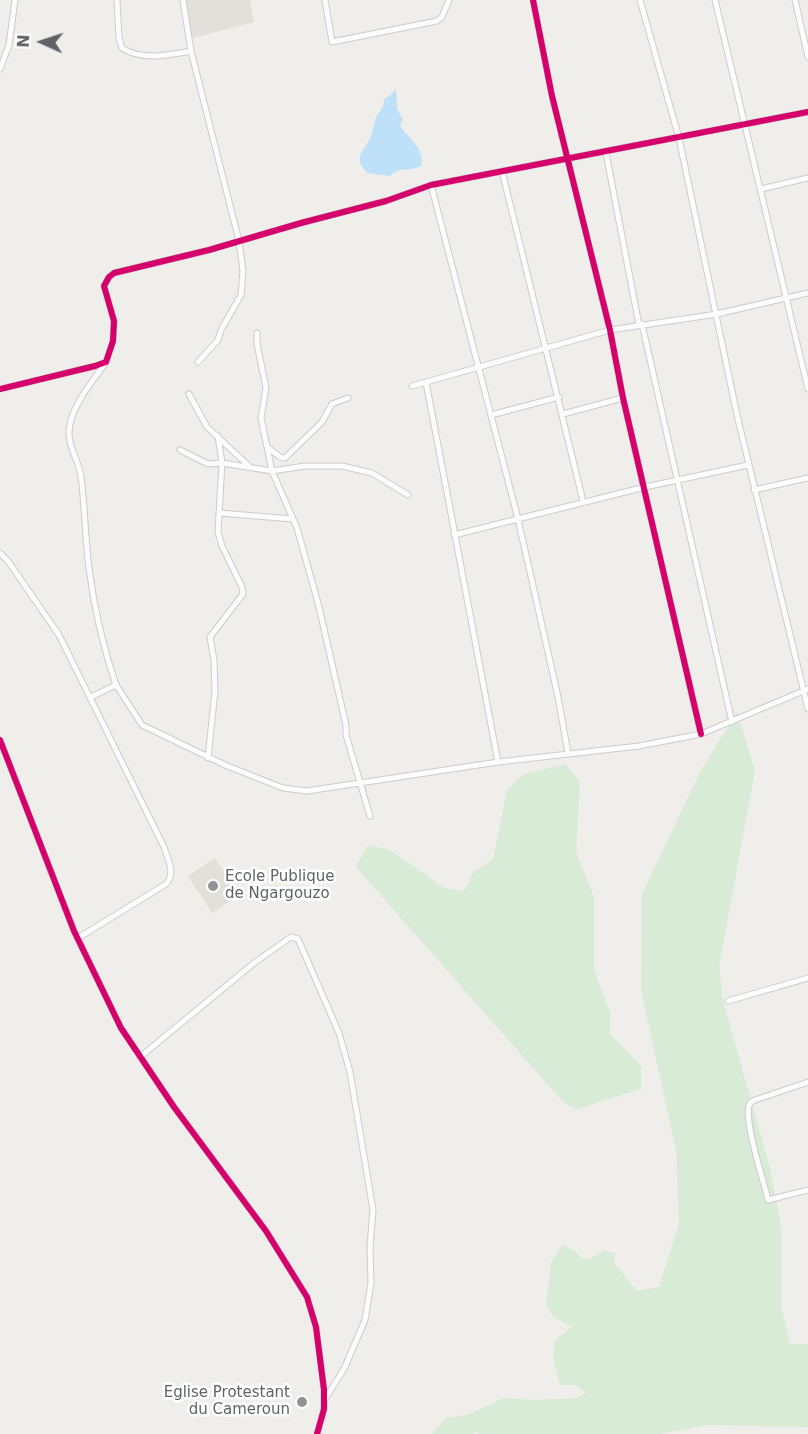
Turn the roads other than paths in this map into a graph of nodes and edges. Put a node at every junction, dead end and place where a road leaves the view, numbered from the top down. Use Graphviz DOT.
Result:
graph roads {
  1 [pos="15,0"];
  2 [pos="117,0"];
  3 [pos="183,0"];
  4 [pos="325,0"];
  5 [pos="449,0"];
  6 [pos="533,0"];
  7 [pos="640,0"];
  8 [pos="715,0"];
  9 [pos="795,0"];
  10 [pos="191,51"];
  11 [pos="808,57"];
  12 [pos="0,69"];
  13 [pos="808,112"];
  14 [pos="746,126"];
  15 [pos="680,138"];
  16 [pos="606,153"];
  17 [pos="568,159"];
  18 [pos="502,171"];
  19 [pos="808,178"];
  20 [pos="431,185"];
  21 [pos="761,189"];
  22 [pos="239,241"];
  23 [pos="808,293"];
  24 [pos="787,298"];
  25 [pos="717,314"];
  26 [pos="640,325"];
  27 [pos="610,330"];
  28 [pos="257,333"];
  29 [pos="546,348"];
  30 [pos="106,362"];
  31 [pos="198,362"];
  32 [pos="478,366"];
  33 [pos="426,382"];
  34 [pos="412,386"];
  35 [pos="0,389"];
  36 [pos="808,389"];
  37 [pos="189,394"];
  38 [pos="348,398"];
  39 [pos="559,398"];
  40 [pos="623,398"];
  41 [pos="563,414"];
  42 [pos="491,416"];
  43 [pos="218,436"];
  44 [pos="267,447"];
  45 [pos="180,450"];
  46 [pos="222,463"];
  47 [pos="748,465"];
  48 [pos="249,466"];
  49 [pos="272,471"];
  50 [pos="808,478"];
  51 [pos="676,481"];
  52 [pos="645,487"];
  53 [pos="754,490"];
  54 [pos="408,495"];
  55 [pos="583,501"];
  56 [pos="219,513"];
  57 [pos="293,519"];
  58 [pos="518,519"];
  59 [pos="454,535"];
  60 [pos="0,553"];
  61 [pos="116,685"];
  62 [pos="805,689"];
  63 [pos="91,697"];
  64 [pos="808,709"];
  65 [pos="732,722"];
  66 [pos="701,734"];
  67 [pos="0,740"];
  68 [pos="568,753"];
  69 [pos="208,758"];
  70 [pos="498,762"];
  71 [pos="361,781"];
  72 [pos="370,816"];
  73 [pos="78,938"];
  74 [pos="808,978"];
  75 [pos="728,1000"];
  76 [pos="140,1057"];
  77 [pos="808,1082"];
  78 [pos="808,1190"];
  79 [pos="324,1401"];
  80 [pos="318,1434"];
  1 -- 12 [label="street"];
  2 -- 10 [label="street"];
  3 -- 10 [label="street"];
  4 -- 5 [label="street"];
  6 -- 17 [label="street"];
  7 -- 15 [label="street"];
  8 -- 14 [label="street"];
  9 -- 11 [label="street"];
  10 -- 22 [label="street"];
  13 -- 14 [label="street"];
  14 -- 15 [label="street"];
  14 -- 21 [label="street"];
  15 -- 16 [label="street"];
  15 -- 25 [label="street"];
  16 -- 17 [label="street"];
  16 -- 26 [label="street"];
  17 -- 18 [label="street"];
  17 -- 27 [label="street"];
  18 -- 20 [label="street"];
  18 -- 29 [label="street"];
  19 -- 21 [label="street"];
  20 -- 22 [label="street"];
  20 -- 32 [label="street"];
  21 -- 24 [label="street"];
  22 -- 30 [label="street"];
  22 -- 31 [label="street"];
  23 -- 24 [label="street"];
  24 -- 25 [label="street"];
  24 -- 36 [label="street"];
  25 -- 26 [label="street"];
  25 -- 47 [label="street"];
  26 -- 27 [label="street"];
  26 -- 51 [label="street"];
  27 -- 29 [label="street"];
  27 -- 40 [label="street"];
  28 -- 44 [label="street"];
  29 -- 32 [label="street"];
  29 -- 39 [label="street"];
  30 -- 35 [label="street"];
  30 -- 61 [label="street"];
  32 -- 33 [label="street"];
  32 -- 42 [label="street"];
  33 -- 34 [label="street"];
  33 -- 59 [label="street"];
  37 -- 43 [label="street"];
  38 -- 44 [label="street"];
  39 -- 41 [label="street"];
  39 -- 42 [label="street"];
  40 -- 41 [label="street"];
  40 -- 52 [label="street"];
  41 -- 55 [label="street"];
  42 -- 58 [label="street"];
  43 -- 46 [label="street"];
  43 -- 48 [label="street"];
  44 -- 49 [label="street"];
  45 -- 46 [label="street"];
  46 -- 48 [label="street"];
  46 -- 56 [label="street"];
  47 -- 51 [label="street"];
  47 -- 53 [label="street"];
  48 -- 49 [label="street"];
  49 -- 54 [label="street"];
  49 -- 57 [label="street"];
  50 -- 53 [label="street"];
  51 -- 52 [label="street"];
  51 -- 65 [label="street"];
  52 -- 55 [label="street"];
  52 -- 66 [label="street"];
  53 -- 62 [label="street"];
  55 -- 58 [label="street"];
  56 -- 57 [label="street"];
  56 -- 69 [label="street"];
  57 -- 71 [label="street"];
  58 -- 59 [label="street"];
  58 -- 68 [label="street"];
  59 -- 70 [label="street"];
  60 -- 63 [label="street"];
  61 -- 63 [label="street"];
  61 -- 69 [label="street"];
  62 -- 64 [label="street"];
  62 -- 65 [label="street"];
  63 -- 73 [label="street"];
  65 -- 66 [label="street"];
  66 -- 68 [label="street"];
  67 -- 73 [label="street"];
  68 -- 70 [label="street"];
  69 -- 71 [label="street"];
  70 -- 71 [label="street"];
  71 -- 72 [label="street"];
  73 -- 76 [label="street"];
  74 -- 75 [label="street"];
  76 -- 79 [label="street"];
  76 -- 79 [label="street"];
  77 -- 78 [label="street"];
  79 -- 80 [label="street"];
}
